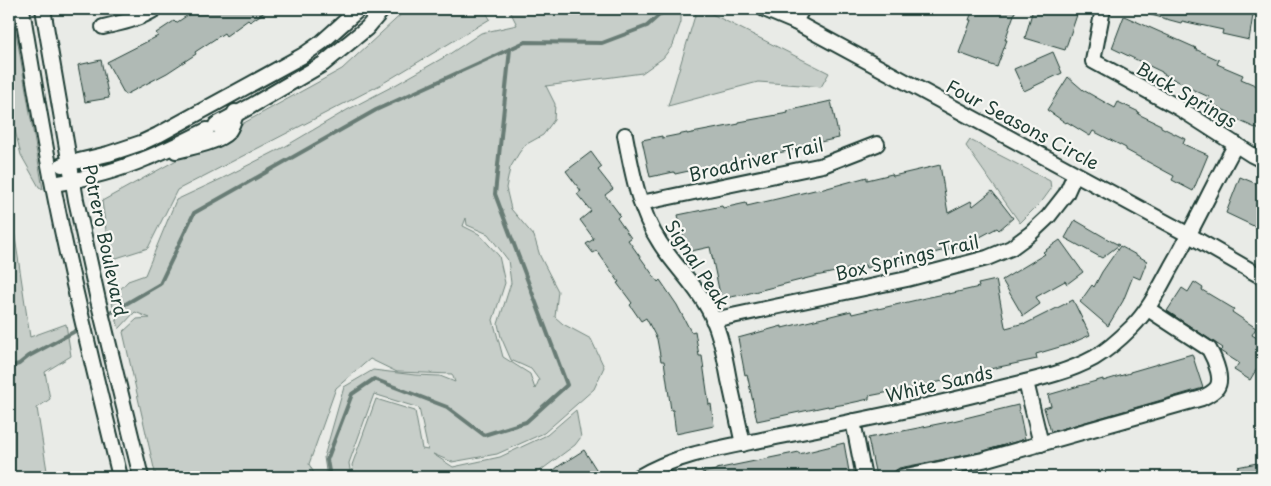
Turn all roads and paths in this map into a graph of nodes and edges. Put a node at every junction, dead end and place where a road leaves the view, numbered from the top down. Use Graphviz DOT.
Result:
graph roads {
  1 [pos="22,9"];
  2 [pos="43,9"];
  3 [pos="155,9"];
  4 [pos="359,9"];
  5 [pos="383,9"];
  6 [pos="764,9"];
  7 [pos="802,9"];
  8 [pos="1103,9"];
  9 [pos="795,22"];
  10 [pos="103,27"];
  11 [pos="226,97"];
  12 [pos="236,114"];
  13 [pos="176,125"];
  14 [pos="625,135"];
  15 [pos="185,141"];
  16 [pos="877,144"];
  17 [pos="1236,144"];
  18 [pos="156,155"];
  19 [pos="1262,160"];
  20 [pos="70,163"];
  21 [pos="49,167"];
  22 [pos="1075,174"];
  23 [pos="73,180"];
  24 [pos="53,184"];
  25 [pos="641,203"];
  26 [pos="1189,236"];
  27 [pos="1262,277"];
  28 [pos="1148,309"];
  29 [pos="713,320"];
  30 [pos="1026,382"];
  31 [pos="853,421"];
  32 [pos="743,444"];
  33 [pos="1041,444"];
  34 [pos="120,477"];
  35 [pos="141,477"];
  36 [pos="639,477"];
  37 [pos="864,477"];
  38 [pos="901,477"];
  1 -- 21 [label="street"];
  2 -- 20 [label="street, Potrero Boulevard"];
  3 -- 10 [label="street"];
  4 -- 11 [label="street"];
  5 -- 12 [label="street"];
  6 -- 9 [label="street, Four Seasons Circle"];
  7 -- 9 [label="street"];
  8 -- 17 [label="street, Buck Springs"];
  9 -- 22 [label="street, Four Seasons Circle"];
  11 -- 12 [label="street"];
  11 -- 13 [label="street"];
  12 -- 15 [label="street"];
  12 -- 18 [label="street"];
  13 -- 15 [label="street"];
  13 -- 20 [label="street"];
  14 -- 25 [label="street, Signal Peak"];
  15 -- 18 [label="street"];
  16 -- 25 [label="street, Broadriver Trail"];
  17 -- 19 [label="street, Buck Springs"];
  17 -- 26 [label="street, White Sands"];
  18 -- 23 [label="street"];
  20 -- 21 [label="street"];
  20 -- 23 [label="street, Potrero Boulevard"];
  21 -- 24 [label="street"];
  22 -- 26 [label="street, Four Seasons Circle"];
  22 -- 29 [label="street, Box Springs Trail"];
  23 -- 24 [label="street"];
  23 -- 35 [label="street, Potrero Boulevard"];
  24 -- 34 [label="street"];
  25 -- 29 [label="street, Signal Peak"];
  26 -- 27 [label="street, Four Seasons Circle"];
  26 -- 28 [label="street, White Sands"];
  28 -- 30 [label="street, White Sands"];
  28 -- 33 [label="street"];
  29 -- 32 [label="street, Signal Peak"];
  30 -- 31 [label="street, White Sands"];
  30 -- 33 [label="street"];
  31 -- 32 [label="street, White Sands"];
  31 -- 37 [label="street"];
  32 -- 36 [label="street, White Sands"];
  33 -- 38 [label="street"];
}
